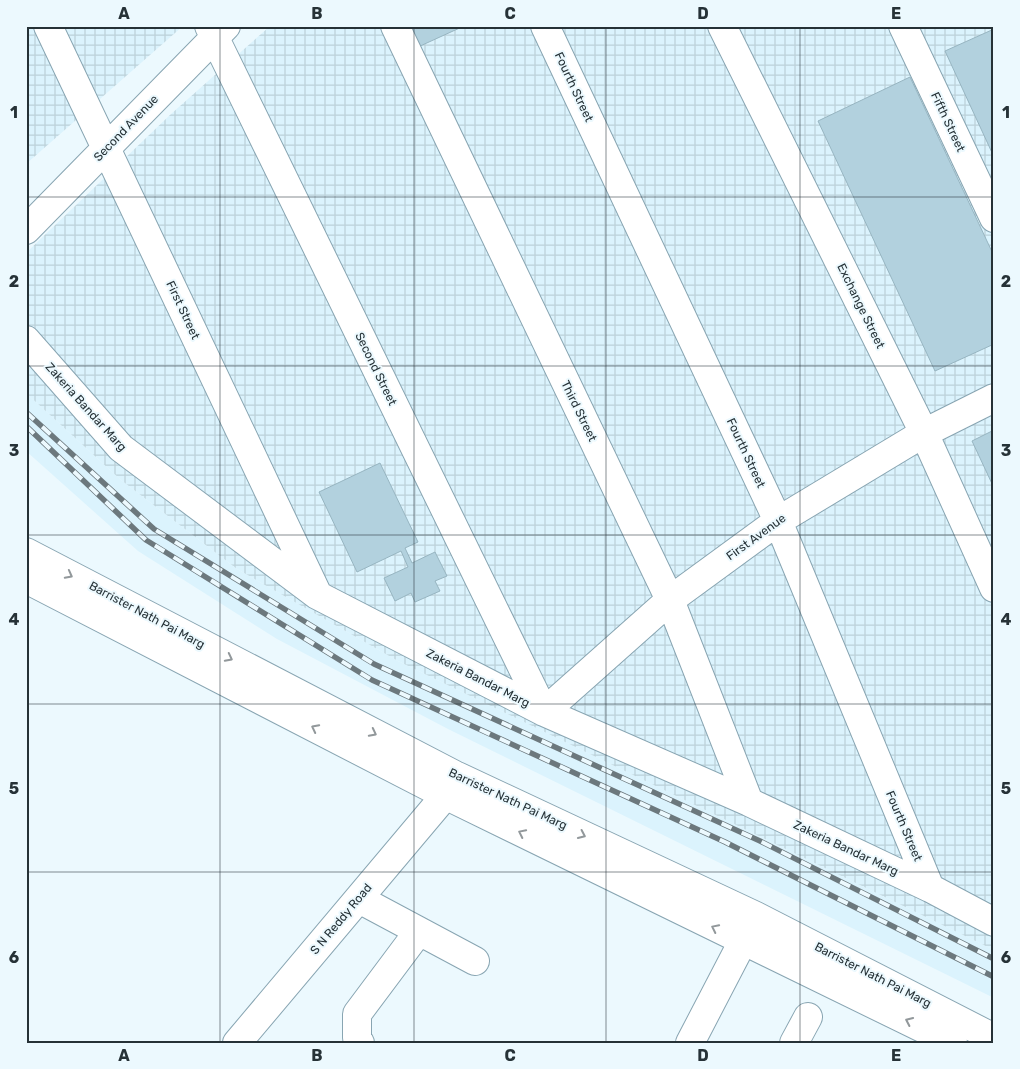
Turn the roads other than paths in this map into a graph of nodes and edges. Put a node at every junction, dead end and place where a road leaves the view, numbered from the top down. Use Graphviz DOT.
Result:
graph roads {
  1 [pos="48,26"];
  2 [pos="395,26"];
  3 [pos="545,26"];
  4 [pos="722,26"];
  5 [pos="903,26"];
  6 [pos="216,30"];
  7 [pos="107,148"];
  8 [pos="994,218"];
  9 [pos="26,230"];
  10 [pos="26,340"];
  11 [pos="994,398"];
  12 [pos="924,433"];
  13 [pos="778,520"];
  14 [pos="26,552"];
  15 [pos="26,579"];
  16 [pos="994,588"];
  17 [pos="317,594"];
  18 [pos="670,600"];
  19 [pos="544,712"];
  20 [pos="453,786"];
  21 [pos="749,802"];
  22 [pos="930,888"];
  23 [pos="358,898"];
  24 [pos="756,916"];
  25 [pos="994,922"];
  26 [pos="419,931"];
  27 [pos="743,942"];
  28 [pos="475,961"];
  29 [pos="808,1017"];
  30 [pos="994,1038"];
  31 [pos="237,1043"];
  32 [pos="360,1043"];
  33 [pos="690,1043"];
  34 [pos="794,1043"];
  35 [pos="953,1043"];
  1 -- 7 [label="main road, First Street"];
  2 -- 18 [label="main road, Third Street"];
  3 -- 13 [label="main road, Fourth Street"];
  4 -- 12 [label="main road, Exchange Street"];
  5 -- 8 [label="main road, Fifth Street"];
  6 -- 7 [label="main road, Second Avenue"];
  6 -- 19 [label="main road, Second Street"];
  7 -- 9 [label="main road, Second Avenue"];
  7 -- 17 [label="main road, First Street"];
  10 -- 17 [label="main road, Zakeria Bandar Marg"];
  11 -- 12 [label="main road, First Avenue"];
  12 -- 13 [label="main road, First Avenue"];
  12 -- 16 [label="main road, Exchange Street"];
  13 -- 18 [label="main road, First Avenue"];
  13 -- 22 [label="main road, Fourth Street"];
  14 -- 20 [label="main road, Barrister Nath Pai Marg, one-way"];
  20 -- 15 [label="main road, Barrister Nath Pai Marg, one-way"];
  17 -- 19 [label="main road, Zakeria Bandar Marg"];
  18 -- 19 [label="main road, First Avenue"];
  18 -- 21 [label="main road, Third Street"];
  19 -- 21 [label="main road, Zakeria Bandar Marg"];
  20 -- 23 [label="main road, S N Reddy Road"];
  20 -- 24 [label="main road, Barrister Nath Pai Marg, one-way"];
  27 -- 20 [label="main road, Barrister Nath Pai Marg, one-way"];
  21 -- 22 [label="main road, Zakeria Bandar Marg"];
  22 -- 25 [label="main road, Zakeria Bandar Marg"];
  23 -- 26 [label="main road"];
  23 -- 31 [label="main road, S N Reddy Road"];
  24 -- 27 [label="main road"];
  24 -- 30 [label="main road, Barrister Nath Pai Marg"];
  26 -- 28 [label="main road"];
  26 -- 32 [label="main road"];
  27 -- 33 [label="main road"];
  35 -- 27 [label="main road, Barrister Nath Pai Marg, one-way"];
  29 -- 34 [label="main road"];
}
